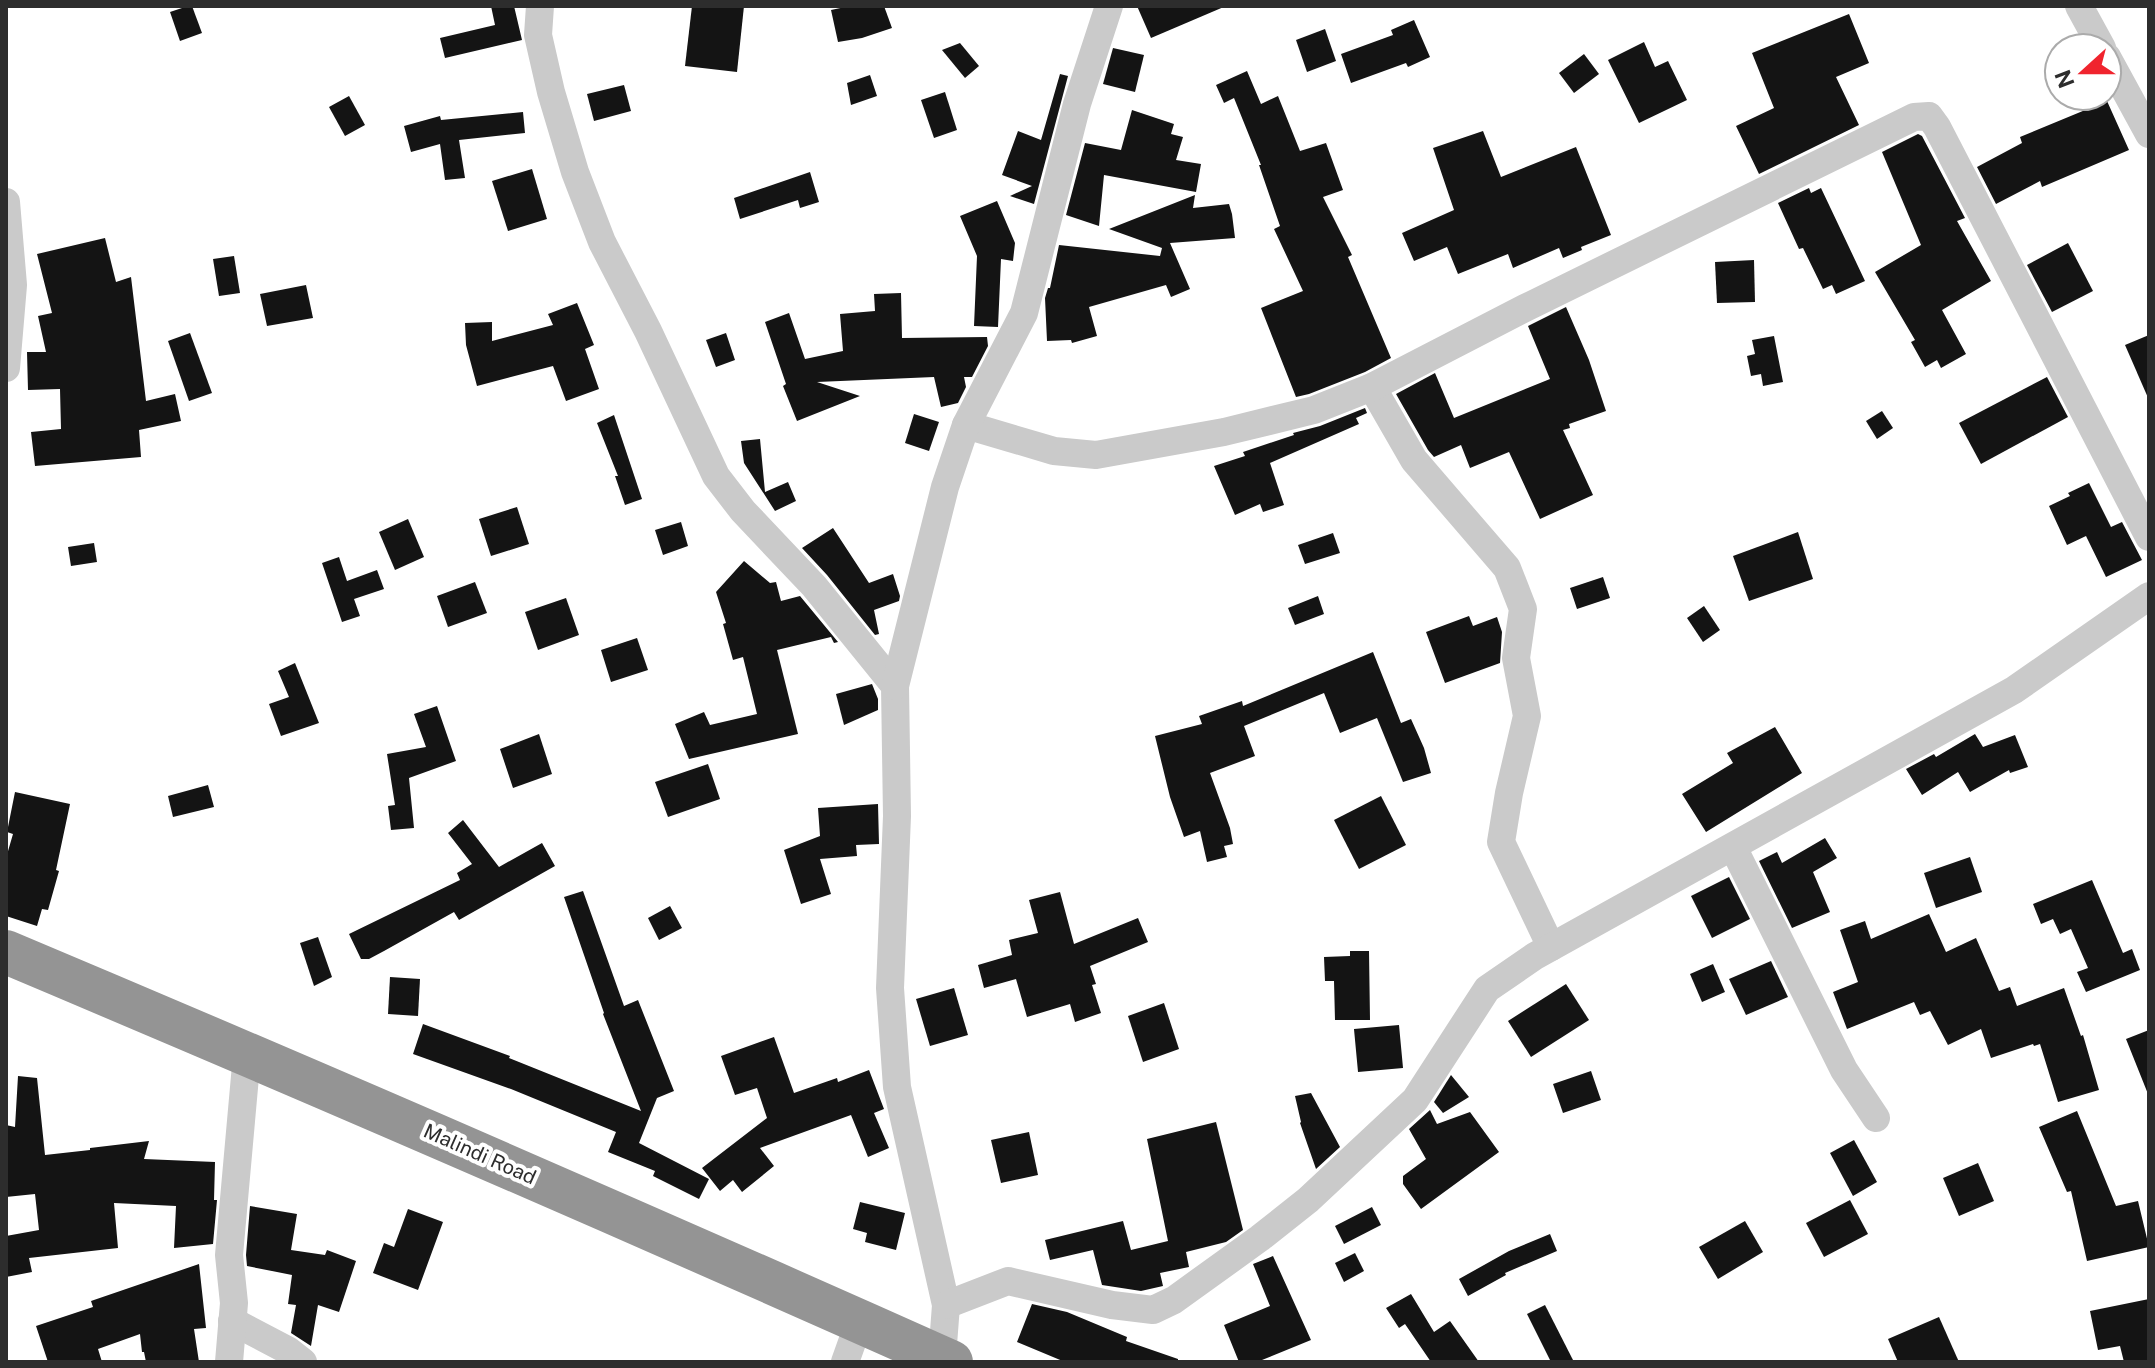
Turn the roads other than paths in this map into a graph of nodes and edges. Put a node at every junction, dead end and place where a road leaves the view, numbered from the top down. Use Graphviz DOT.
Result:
graph roads {
  1 [pos="540,6"];
  2 [pos="1109,6"];
  3 [pos="2079,6"];
  4 [pos="2093,32"];
  5 [pos="2123,86"];
  6 [pos="2149,134"];
  7 [pos="6,202"];
  8 [pos="6,368"];
  9 [pos="1372,387"];
  10 [pos="966,425"];
  11 [pos="2149,537"];
  12 [pos="2149,596"];
  13 [pos="895,686"];
  14 [pos="1733,847"];
  15 [pos="1551,947"];
  16 [pos="6,952"];
  17 [pos="247,1054"];
  18 [pos="1876,1118"];
  19 [pos="946,1305"];
  20 [pos="860,1320"];
  21 [pos="232,1321"];
  22 [pos="946,1360"];
  23 [pos="229,1362"];
  24 [pos="303,1362"];
  25 [pos="845,1362"];
  1 -- 13 [label="street"];
  2 -- 10 [label="street"];
  3 -- 4 [label="street"];
  5 -- 6 [label="street"];
  7 -- 8 [label="street"];
  9 -- 10 [label="street"];
  9 -- 11 [label="street"];
  9 -- 15 [label="street"];
  10 -- 13 [label="street"];
  12 -- 14 [label="street"];
  13 -- 19 [label="street"];
  14 -- 15 [label="street"];
  14 -- 18 [label="street"];
  15 -- 19 [label="street"];
  16 -- 17 [label="highway, Malindi Road"];
  17 -- 20 [label="highway, Malindi Road"];
  17 -- 21 [label="street"];
  19 -- 22 [label="street"];
  20 -- 22 [label="highway, Malindi Road"];
  20 -- 25 [label="street"];
  21 -- 23 [label="street"];
  21 -- 24 [label="street"];
}
